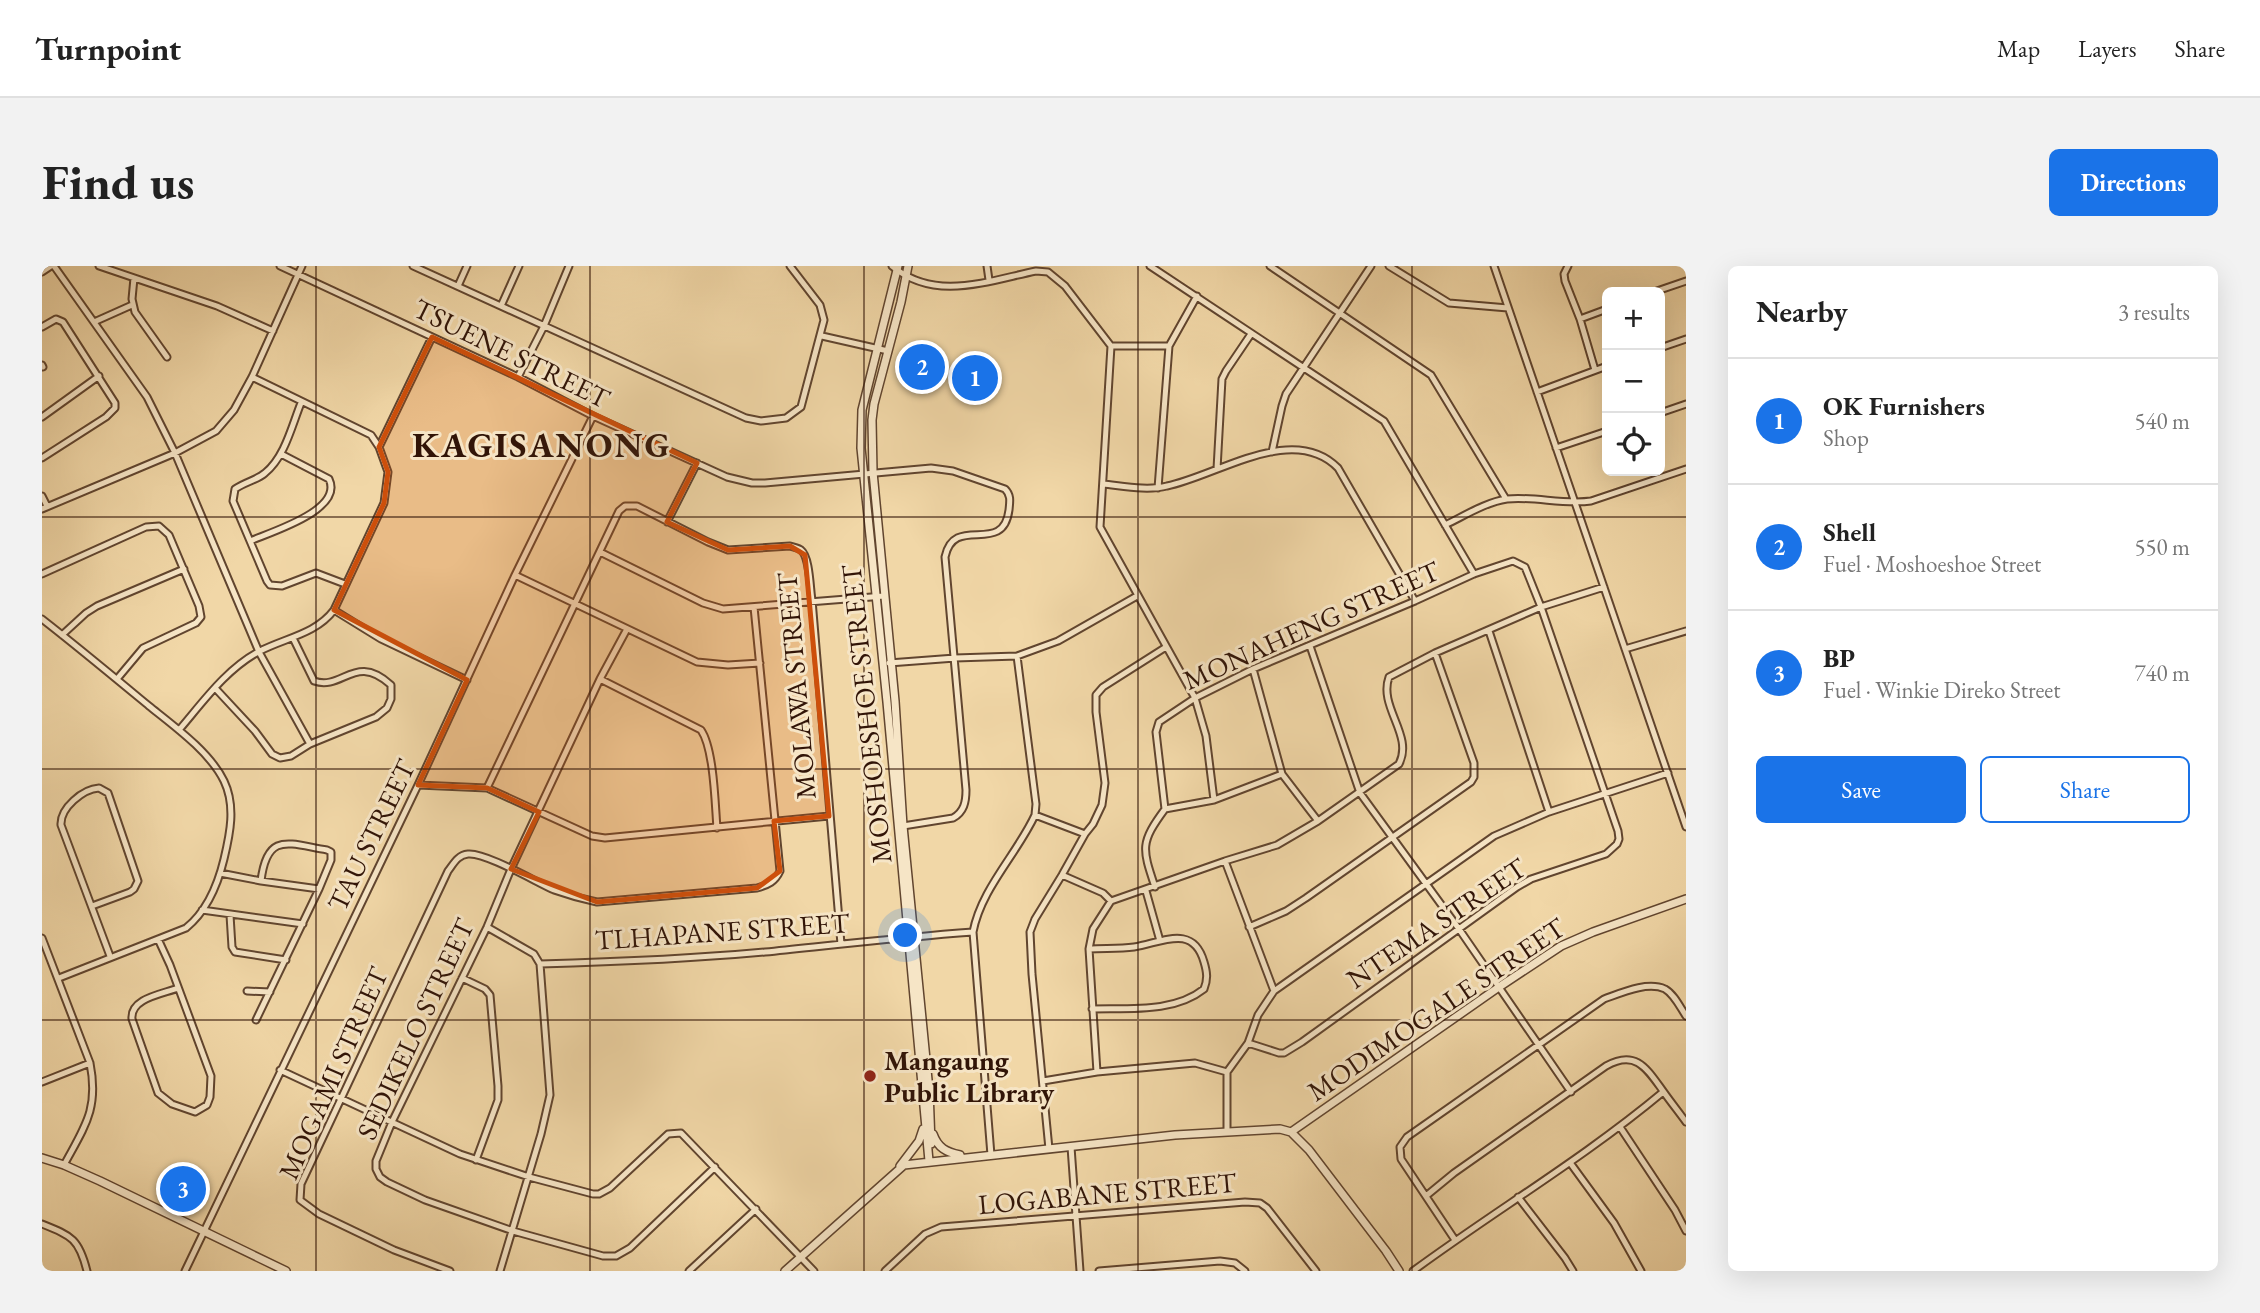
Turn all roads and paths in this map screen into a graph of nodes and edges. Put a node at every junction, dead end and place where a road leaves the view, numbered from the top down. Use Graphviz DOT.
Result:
graph roads {
  1 [pos="52,266"];
  2 [pos="99,266"];
  3 [pos="280,266"];
  4 [pos="302,266"];
  5 [pos="413,266"];
  6 [pos="467,266"];
  7 [pos="519,266"];
  8 [pos="569,266"];
  9 [pos="790,266"];
  10 [pos="908,266"];
  11 [pos="987,266"];
  12 [pos="1150,266"];
  13 [pos="1270,266"];
  14 [pos="1371,266"];
  15 [pos="1389,266"];
  16 [pos="1493,266"];
  17 [pos="1568,266"];
  18 [pos="896,267"];
  19 [pos="42,272"];
  20 [pos="298,274"];
  21 [pos="905,277"];
  22 [pos="134,278"];
  23 [pos="989,280"];
  24 [pos="1686,281"];
  25 [pos="458,286"];
  26 [pos="1665,288"];
  27 [pos="1197,296"];
  28 [pos="132,304"];
  29 [pos="500,306"];
  30 [pos="1508,308"];
  31 [pos="1602,311"];
  32 [pos="1340,312"];
  33 [pos="1580,319"];
  34 [pos="94,322"];
  35 [pos="544,326"];
  36 [pos="42,327"];
  37 [pos="273,331"];
  38 [pos="1251,334"];
  39 [pos="822,336"];
  40 [pos="432,337"];
  41 [pos="1686,339"];
  42 [pos="1111,346"];
  43 [pos="1169,346"];
  44 [pos="1665,346"];
  45 [pos="878,349"];
  46 [pos="888,351"];
  47 [pos="167,357"];
  48 [pos="1602,368"];
  49 [pos="1304,369"];
  50 [pos="1595,370"];
  51 [pos="99,376"];
  52 [pos="252,377"];
  53 [pos="518,377"];
  54 [pos="1537,392"];
  55 [pos="301,403"];
  56 [pos="1686,404"];
  57 [pos="1665,411"];
  58 [pos="593,416"];
  59 [pos="42,417"];
  60 [pos="1602,433"];
  61 [pos="379,447"];
  62 [pos="1556,449"];
  63 [pos="1272,452"];
  64 [pos="175,453"];
  65 [pos="281,454"];
  66 [pos="42,458"];
  67 [pos="697,463"];
  68 [pos="1217,469"];
  69 [pos="1686,469"];
  70 [pos="873,472"];
  71 [pos="863,473"];
  72 [pos="1102,484"];
  73 [pos="1158,488"];
  74 [pos="42,496"];
  75 [pos="1506,499"];
  76 [pos="1575,503"];
  77 [pos="44,508"];
  78 [pos="667,522"];
  79 [pos="1445,525"];
  80 [pos="250,541"];
  81 [pos="600,552"];
  82 [pos="1525,567"];
  83 [pos="184,569"];
  84 [pos="42,574"];
  85 [pos="1474,574"];
  86 [pos="515,575"];
  87 [pos="345,584"];
  88 [pos="1604,587"];
  89 [pos="880,596"];
  90 [pos="1137,596"];
  91 [pos="811,600"];
  92 [pos="1415,601"];
  93 [pos="575,605"];
  94 [pos="754,607"];
  95 [pos="1541,607"];
  96 [pos="334,610"];
  97 [pos="42,619"];
  98 [pos="627,629"];
  99 [pos="1489,631"];
  100 [pos="1686,632"];
  101 [pos="62,635"];
  102 [pos="293,638"];
  103 [pos="1310,646"];
  104 [pos="1166,647"];
  105 [pos="1625,649"];
  106 [pos="259,652"];
  107 [pos="1435,653"];
  108 [pos="1017,656"];
  109 [pos="955,658"];
  110 [pos="760,663"];
  111 [pos="886,663"];
  112 [pos="1253,669"];
  113 [pos="117,679"];
  114 [pos="600,679"];
  115 [pos="467,680"];
  116 [pos="215,688"];
  117 [pos="1195,698"];
  118 [pos="179,730"];
  119 [pos="310,744"];
  120 [pos="1668,773"];
  121 [pos="1282,774"];
  122 [pos="418,785"];
  123 [pos="487,788"];
  124 [pos="1360,793"];
  125 [pos="1604,794"];
  126 [pos="1214,800"];
  127 [pos="1165,809"];
  128 [pos="539,812"];
  129 [pos="1549,812"];
  130 [pos="1035,815"];
  131 [pos="829,816"];
  132 [pos="774,821"];
  133 [pos="1318,821"];
  134 [pos="903,826"];
  135 [pos="1686,827"];
  136 [pos="717,828"];
  137 [pos="1084,834"];
  138 [pos="1392,839"];
  139 [pos="1225,861"];
  140 [pos="511,869"];
  141 [pos="220,873"];
  142 [pos="1062,876"];
  143 [pos="261,881"];
  144 [pos="1426,884"];
  145 [pos="1155,887"];
  146 [pos="319,889"];
  147 [pos="1146,891"];
  148 [pos="1686,899"];
  149 [pos="1111,901"];
  150 [pos="92,906"];
  151 [pos="202,910"];
  152 [pos="230,915"];
  153 [pos="303,924"];
  154 [pos="487,927"];
  155 [pos="1249,927"];
  156 [pos="1459,929"];
  157 [pos="973,932"];
  158 [pos="912,936"];
  159 [pos="42,938"];
  160 [pos="158,939"];
  161 [pos="1160,941"];
  162 [pos="841,944"];
  163 [pos="1089,948"];
  164 [pos="110,956"];
  165 [pos="286,960"];
  166 [pos="540,964"];
  167 [pos="59,978"];
  168 [pos="462,978"];
  169 [pos="1499,987"];
  170 [pos="178,988"];
  171 [pos="247,991"];
  172 [pos="1273,991"];
  173 [pos="270,992"];
  174 [pos="1093,1009"];
  175 [pos="1686,1016"];
  176 [pos="256,1020"];
  177 [pos="1248,1043"];
  178 [pos="1539,1044"];
  179 [pos="90,1063"];
  180 [pos="281,1070"];
  181 [pos="1097,1072"];
  182 [pos="1227,1072"];
  183 [pos="1043,1081"];
  184 [pos="42,1082"];
  185 [pos="1571,1092"];
  186 [pos="1663,1092"];
  187 [pos="342,1099"];
  188 [pos="393,1122"];
  189 [pos="927,1122"];
  190 [pos="1686,1122"];
  191 [pos="1620,1127"];
  192 [pos="1227,1132"];
  193 [pos="1292,1132"];
  194 [pos="1071,1147"];
  195 [pos="1049,1149"];
  196 [pos="991,1154"];
  197 [pos="971,1157"];
  198 [pos="42,1158"];
  199 [pos="476,1160"];
  200 [pos="931,1161"];
  201 [pos="1571,1164"];
  202 [pos="64,1165"];
  203 [pos="715,1167"];
  204 [pos="900,1167"];
  205 [pos="529,1177"];
  206 [pos="1426,1196"];
  207 [pos="1518,1197"];
  208 [pos="756,1209"];
  209 [pos="1076,1216"];
  210 [pos="42,1224"];
  211 [pos="203,1231"];
  212 [pos="513,1231"];
  213 [pos="1686,1231"];
  214 [pos="1455,1240"];
  215 [pos="800,1256"];
  216 [pos="87,1271"];
  217 [pos="186,1271"];
  218 [pos="286,1271"];
  219 [pos="450,1271"];
  220 [pos="500,1271"];
  221 [pos="690,1271"];
  222 [pos="785,1271"];
  223 [pos="814,1271"];
  224 [pos="885,1271"];
  225 [pos="1080,1271"];
  226 [pos="1100,1271"];
  227 [pos="1245,1271"];
  228 [pos="1316,1271"];
  229 [pos="1399,1271"];
  230 [pos="1413,1271"];
  231 [pos="1573,1271"];
  232 [pos="1641,1271"];
  1 -- 19 [label="street"];
  1 -- 34 [label="street"];
  2 -- 22 [label="street"];
  3 -- 20 [label="street, TSUENE STREET"];
  4 -- 20 [label="street"];
  5 -- 25 [label="street"];
  6 -- 25 [label="street"];
  7 -- 29 [label="street"];
  8 -- 35 [label="street"];
  9 -- 39 [label="street"];
  10 -- 21 [label="street, MOSHOESHOE STREET"];
  11 -- 23 [label="street"];
  12 -- 27 [label="street"];
  13 -- 32 [label="street"];
  14 -- 32 [label="street"];
  15 -- 30 [label="street"];
  16 -- 30 [label="street"];
  17 -- 33 [label="street"];
  18 -- 21 [label="street"];
  18 -- 45 [label="street, MOSHOESHOE STREET"];
  20 -- 37 [label="street"];
  20 -- 40 [label="street, TSUENE STREET"];
  21 -- 23 [label="street"];
  21 -- 46 [label="street, MOSHOESHOE STREET"];
  22 -- 28 [label="street"];
  22 -- 37 [label="street"];
  23 -- 42 [label="street"];
  24 -- 26 [label="street"];
  25 -- 29 [label="street"];
  27 -- 38 [label="street"];
  27 -- 43 [label="street"];
  28 -- 34 [label="street"];
  28 -- 47 [label="street"];
  29 -- 35 [label="street"];
  30 -- 54 [label="street"];
  31 -- 33 [label="street"];
  32 -- 49 [label="street"];
  32 -- 75 [label="street"];
  33 -- 50 [label="street"];
  34 -- 64 [label="street"];
  35 -- 39 [label="street"];
  35 -- 53 [label="street"];
  36 -- 51 [label="street"];
  37 -- 52 [label="street"];
  38 -- 49 [label="street"];
  38 -- 68 [label="street"];
  39 -- 45 [label="street"];
  40 -- 53 [label="street, TSUENE STREET"];
  40 -- 61 [label="street"];
  41 -- 44 [label="street"];
  42 -- 43 [label="street"];
  42 -- 72 [label="street"];
  43 -- 73 [label="street"];
  45 -- 46 [label="street"];
  45 -- 71 [label="street, MOSHOESHOE STREET"];
  46 -- 70 [label="street, MOSHOESHOE STREET"];
  48 -- 50 [label="street"];
  49 -- 63 [label="street"];
  49 -- 79 [label="street"];
  50 -- 54 [label="street"];
  51 -- 59 [label="street"];
  51 -- 66 [label="street"];
  52 -- 55 [label="street"];
  52 -- 64 [label="street"];
  53 -- 58 [label="street, TSUENE STREET"];
  54 -- 62 [label="street"];
  55 -- 61 [label="street"];
  55 -- 65 [label="street"];
  56 -- 57 [label="street"];
  58 -- 67 [label="street, TSUENE STREET"];
  58 -- 86 [label="street, TAU STREET"];
  60 -- 62 [label="street"];
  61 -- 87 [label="street"];
  62 -- 76 [label="street"];
  63 -- 68 [label="street"];
  63 -- 92 [label="street"];
  64 -- 77 [label="street"];
  64 -- 106 [label="street"];
  65 -- 80 [label="street"];
  65 -- 80 [label="street"];
  67 -- 71 [label="street, TSUENE STREET"];
  67 -- 78 [label="street"];
  68 -- 73 [label="street"];
  69 -- 76 [label="street"];
  70 -- 71 [label="street, TSUENE STREET"];
  70 -- 89 [label="street, MOSHOESHOE STREET"];
  70 -- 109 [label="street, TSUENE STREET"];
  71 -- 89 [label="street, MOSHOESHOE STREET"];
  72 -- 73 [label="street"];
  72 -- 90 [label="street"];
  74 -- 77 [label="street"];
  75 -- 76 [label="street"];
  75 -- 79 [label="street"];
  76 -- 88 [label="street"];
  78 -- 81 [label="street, MOLAWA STREET"];
  78 -- 91 [label="street, MOLAWA STREET"];
  79 -- 85 [label="street"];
  80 -- 87 [label="street"];
  81 -- 93 [label="street, MOLAWA STREET"];
  81 -- 94 [label="street"];
  82 -- 85 [label="street, MONAHENG STREET"];
  82 -- 95 [label="street, NTEMA STREET"];
  83 -- 84 [label="street"];
  83 -- 101 [label="street"];
  83 -- 113 [label="street"];
  85 -- 92 [label="street, MONAHENG STREET"];
  86 -- 93 [label="street"];
  86 -- 115 [label="street, TAU STREET"];
  87 -- 96 [label="street"];
  88 -- 95 [label="street"];
  88 -- 105 [label="street"];
  89 -- 91 [label="street"];
  89 -- 111 [label="street, MOSHOESHOE STREET"];
  90 -- 104 [label="street"];
  90 -- 108 [label="street"];
  91 -- 94 [label="street"];
  91 -- 131 [label="street, MOLAWA STREET"];
  92 -- 103 [label="street, MONAHENG STREET"];
  93 -- 98 [label="street"];
  93 -- 123 [label="street, MOLAWA STREET"];
  94 -- 110 [label="street"];
  95 -- 99 [label="street"];
  95 -- 125 [label="street, NTEMA STREET"];
  96 -- 102 [label="street"];
  96 -- 115 [label="street"];
  97 -- 101 [label="street"];
  98 -- 110 [label="street"];
  98 -- 114 [label="street, SEDIKELO STREET"];
  99 -- 107 [label="street"];
  99 -- 129 [label="street"];
  100 -- 105 [label="street"];
  101 -- 113 [label="street"];
  102 -- 106 [label="street"];
  102 -- 119 [label="street"];
  103 -- 112 [label="street, MONAHENG STREET"];
  103 -- 124 [label="street"];
  104 -- 117 [label="street"];
  104 -- 137 [label="street"];
  105 -- 120 [label="street"];
  106 -- 116 [label="street"];
  106 -- 119 [label="street"];
  107 -- 124 [label="street"];
  107 -- 138 [label="street"];
  108 -- 109 [label="street"];
  108 -- 130 [label="street"];
  109 -- 111 [label="street"];
  109 -- 134 [label="street, TSUENE STREET"];
  110 -- 132 [label="street"];
  111 -- 134 [label="street, MOSHOESHOE STREET"];
  111 -- 158 [label="street, MOSHOESHOE STREET"];
  112 -- 117 [label="street, MONAHENG STREET"];
  112 -- 121 [label="street"];
  113 -- 118 [label="street"];
  114 -- 128 [label="street, SEDIKELO STREET"];
  114 -- 136 [label="street"];
  115 -- 122 [label="street, TAU STREET"];
  116 -- 118 [label="street"];
  116 -- 119 [label="street"];
  117 -- 126 [label="street"];
  117 -- 127 [label="street, MONAHENG STREET"];
  118 -- 141 [label="street"];
  120 -- 125 [label="street"];
  120 -- 135 [label="street"];
  121 -- 126 [label="street"];
  121 -- 133 [label="street"];
  122 -- 123 [label="street"];
  122 -- 180 [label="street, TAU STREET"];
  123 -- 128 [label="street"];
  124 -- 133 [label="street"];
  124 -- 138 [label="street"];
  125 -- 129 [label="street"];
  125 -- 156 [label="street, NTEMA STREET"];
  126 -- 127 [label="street"];
  127 -- 145 [label="street"];
  128 -- 136 [label="street"];
  128 -- 140 [label="street, SEDIKELO STREET"];
  129 -- 144 [label="street"];
  130 -- 137 [label="street"];
  130 -- 157 [label="street"];
  131 -- 132 [label="street"];
  131 -- 162 [label="street, MOLAWA STREET"];
  132 -- 136 [label="street"];
  132 -- 140 [label="street"];
  133 -- 139 [label="street"];
  134 -- 158 [label="street, MOSHOESHOE STREET"];
  137 -- 142 [label="street"];
  138 -- 144 [label="street"];
  138 -- 155 [label="street"];
  139 -- 145 [label="street"];
  139 -- 155 [label="street"];
  140 -- 154 [label="street, SEDIKELO STREET"];
  140 -- 187 [label="street, MOGAMI STREET"];
  141 -- 143 [label="street"];
  141 -- 151 [label="street"];
  142 -- 149 [label="street"];
  142 -- 183 [label="street"];
  143 -- 146 [label="street"];
  143 -- 146 [label="street"];
  144 -- 156 [label="street"];
  144 -- 172 [label="street"];
  145 -- 147 [label="street"];
  146 -- 153 [label="street"];
  147 -- 149 [label="street"];
  147 -- 161 [label="street"];
  148 -- 169 [label="street, MODIMOGALE STREET"];
  149 -- 163 [label="street"];
  150 -- 150 [label="street"];
  150 -- 164 [label="street"];
  151 -- 152 [label="street"];
  151 -- 160 [label="street"];
  152 -- 153 [label="street"];
  152 -- 165 [label="street"];
  153 -- 165 [label="street"];
  154 -- 166 [label="street"];
  154 -- 168 [label="street, SEDIKELO STREET"];
  155 -- 172 [label="street"];
  156 -- 169 [label="street"];
  156 -- 177 [label="street, NTEMA STREET"];
  157 -- 158 [label="street, TLHAPANE STREET"];
  157 -- 196 [label="street"];
  158 -- 162 [label="street, TLHAPANE STREET"];
  158 -- 189 [label="street, MOSHOESHOE STREET"];
  159 -- 167 [label="street"];
  160 -- 164 [label="street"];
  160 -- 170 [label="street"];
  161 -- 163 [label="street"];
  161 -- 174 [label="street"];
  162 -- 166 [label="street, TLHAPANE STREET"];
  163 -- 174 [label="street"];
  164 -- 167 [label="street"];
  165 -- 173 [label="street"];
  166 -- 205 [label="street"];
  167 -- 179 [label="street"];
  168 -- 188 [label="street, SEDIKELO STREET"];
  168 -- 199 [label="street"];
  169 -- 178 [label="street"];
  169 -- 193 [label="street, MODIMOGALE STREET"];
  170 -- 170 [label="street"];
  171 -- 173 [label="street"];
  172 -- 177 [label="street"];
  173 -- 176 [label="street"];
  174 -- 181 [label="street"];
  175 -- 178 [label="street"];
  177 -- 182 [label="street"];
  178 -- 185 [label="street"];
  178 -- 206 [label="street"];
  179 -- 184 [label="street"];
  179 -- 202 [label="street"];
  180 -- 187 [label="street"];
  180 -- 211 [label="street, TAU STREET"];
  181 -- 182 [label="street"];
  181 -- 183 [label="street"];
  182 -- 192 [label="street"];
  183 -- 195 [label="street"];
  185 -- 186 [label="street"];
  185 -- 206 [label="street"];
  186 -- 190 [label="street"];
  186 -- 191 [label="street"];
  187 -- 188 [label="street"];
  187 -- 219 [label="street, MOGAMI STREET"];
  188 -- 199 [label="street"];
  188 -- 212 [label="street, SEDIKELO STREET"];
  189 -- 197 [label="street"];
  189 -- 200 [label="street, MOSHOESHOE STREET"];
  189 -- 204 [label="street"];
  191 -- 201 [label="street"];
  191 -- 213 [label="street"];
  192 -- 193 [label="street"];
  192 -- 194 [label="street"];
  193 -- 229 [label="street"];
  194 -- 195 [label="street"];
  194 -- 209 [label="street"];
  195 -- 196 [label="street"];
  196 -- 197 [label="street"];
  197 -- 200 [label="street"];
  198 -- 202 [label="street"];
  199 -- 205 [label="street"];
  200 -- 204 [label="street"];
  201 -- 207 [label="street"];
  201 -- 232 [label="street"];
  202 -- 211 [label="street"];
  203 -- 205 [label="street"];
  203 -- 208 [label="street"];
  203 -- 212 [label="street, SEDIKELO STREET"];
  204 -- 215 [label="street"];
  205 -- 212 [label="street"];
  206 -- 214 [label="street"];
  207 -- 214 [label="street"];
  207 -- 231 [label="street"];
  208 -- 215 [label="street"];
  208 -- 221 [label="street"];
  209 -- 224 [label="street, LOGABANE STREET"];
  209 -- 225 [label="street"];
  209 -- 228 [label="street, LOGABANE STREET"];
  210 -- 216 [label="street"];
  211 -- 217 [label="street, TAU STREET"];
  211 -- 218 [label="street"];
  212 -- 220 [label="street"];
  214 -- 230 [label="street"];
  215 -- 222 [label="street"];
  215 -- 223 [label="street"];
  226 -- 227 [label="street"];
}
